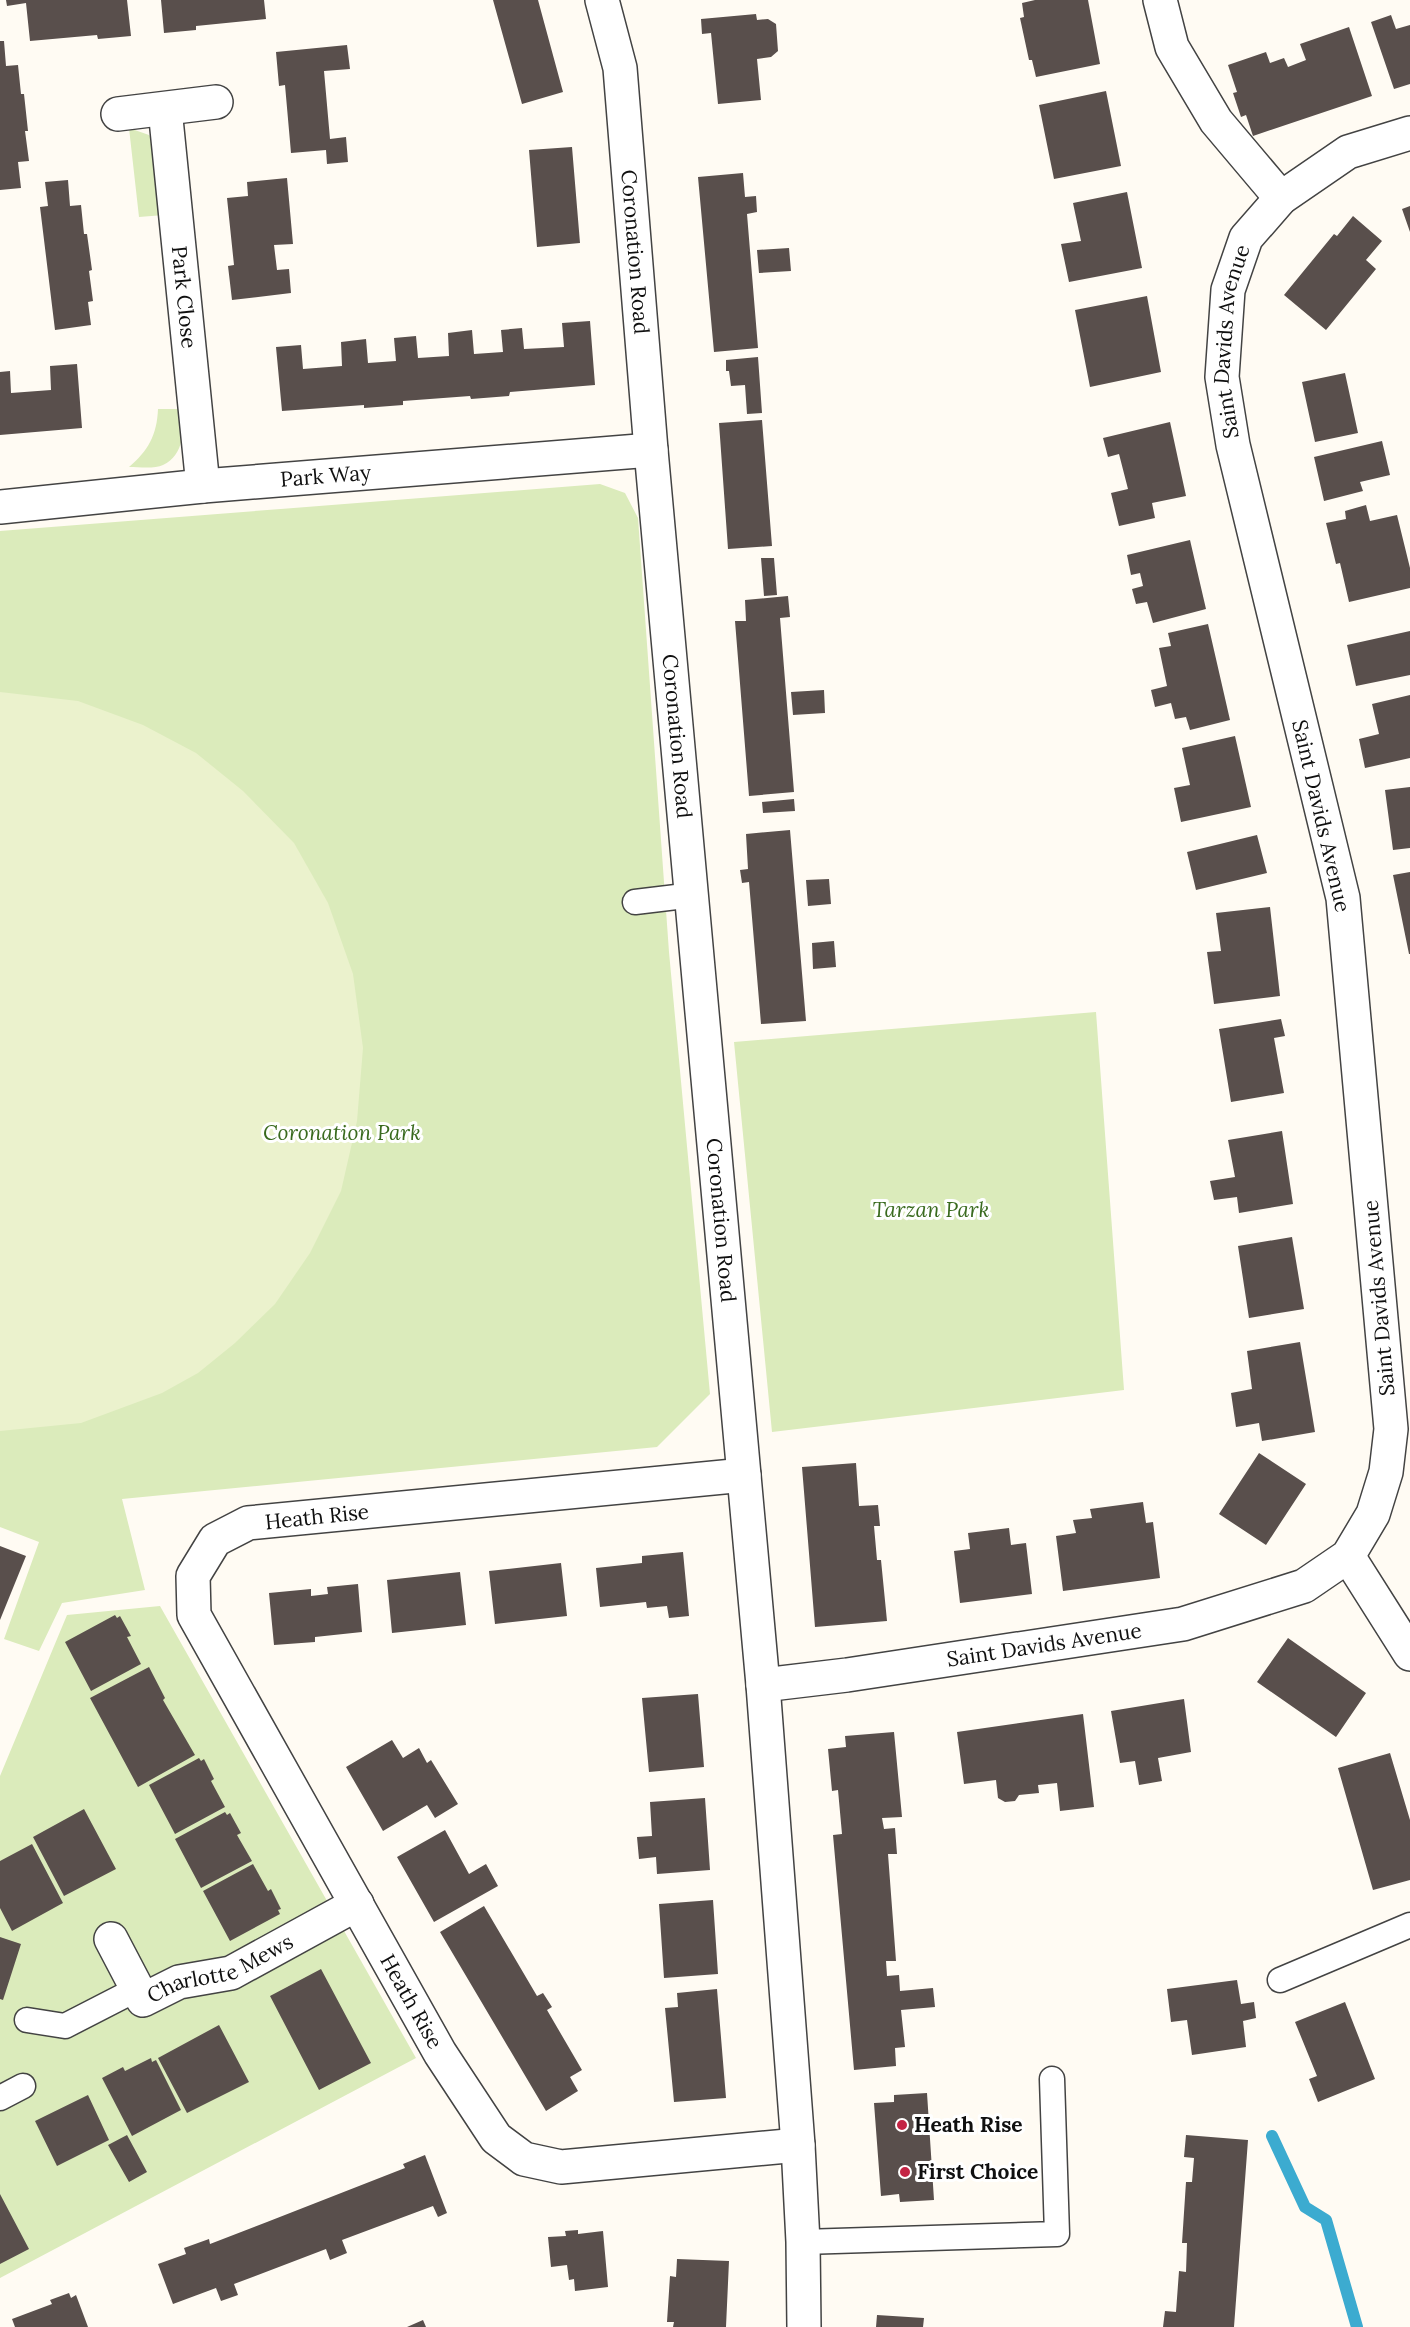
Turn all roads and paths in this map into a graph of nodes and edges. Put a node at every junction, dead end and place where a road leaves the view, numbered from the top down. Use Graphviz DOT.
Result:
graph roads {
  1 [pos="602,0"];
  2 [pos="1160,0"];
  3 [pos="216,102"];
  4 [pos="165,109"];
  5 [pos="118,114"];
  6 [pos="1410,133"];
  7 [pos="1281,198"];
  8 [pos="651,450"];
  9 [pos="203,486"];
  10 [pos="0,507"];
  11 [pos="693,895"];
  12 [pos="635,902"];
  13 [pos="744,1475"];
  14 [pos="1348,1556"];
  15 [pos="1410,1654"];
  16 [pos="763,1685"];
  17 [pos="357,1904"];
  18 [pos="1410,1925"];
  19 [pos="111,1939"];
  20 [pos="1280,1980"];
  21 [pos="137,1989"];
  22 [pos="27,2020"];
  23 [pos="1052,2079"];
  24 [pos="23,2086"];
  25 [pos="0,2098"];
  26 [pos="798,2145"];
  27 [pos="803,2242"];
  28 [pos="804,2327"];
  1 -- 8 [label="street, Coronation Road"];
  2 -- 7 [label="street"];
  3 -- 4 [label="street"];
  4 -- 5 [label="street"];
  4 -- 9 [label="street, Park Close"];
  6 -- 7 [label="street, Saint Davids Avenue"];
  7 -- 14 [label="street, Saint Davids Avenue"];
  8 -- 9 [label="street, Park Way"];
  8 -- 11 [label="street, Coronation Road"];
  9 -- 10 [label="street, Park Way"];
  11 -- 12 [label="lane"];
  11 -- 13 [label="street, Coronation Road"];
  13 -- 16 [label="street"];
  13 -- 17 [label="street, Heath Rise"];
  14 -- 15 [label="street"];
  14 -- 16 [label="street, Saint Davids Avenue"];
  16 -- 26 [label="street"];
  17 -- 21 [label="street, Charlotte Mews"];
  17 -- 26 [label="street, Heath Rise"];
  18 -- 20 [label="lane"];
  19 -- 21 [label="street, Charlotte Mews"];
  21 -- 22 [label="lane"];
  23 -- 27 [label="lane"];
  24 -- 25 [label="lane"];
  26 -- 27 [label="street"];
  27 -- 28 [label="street"];
}
